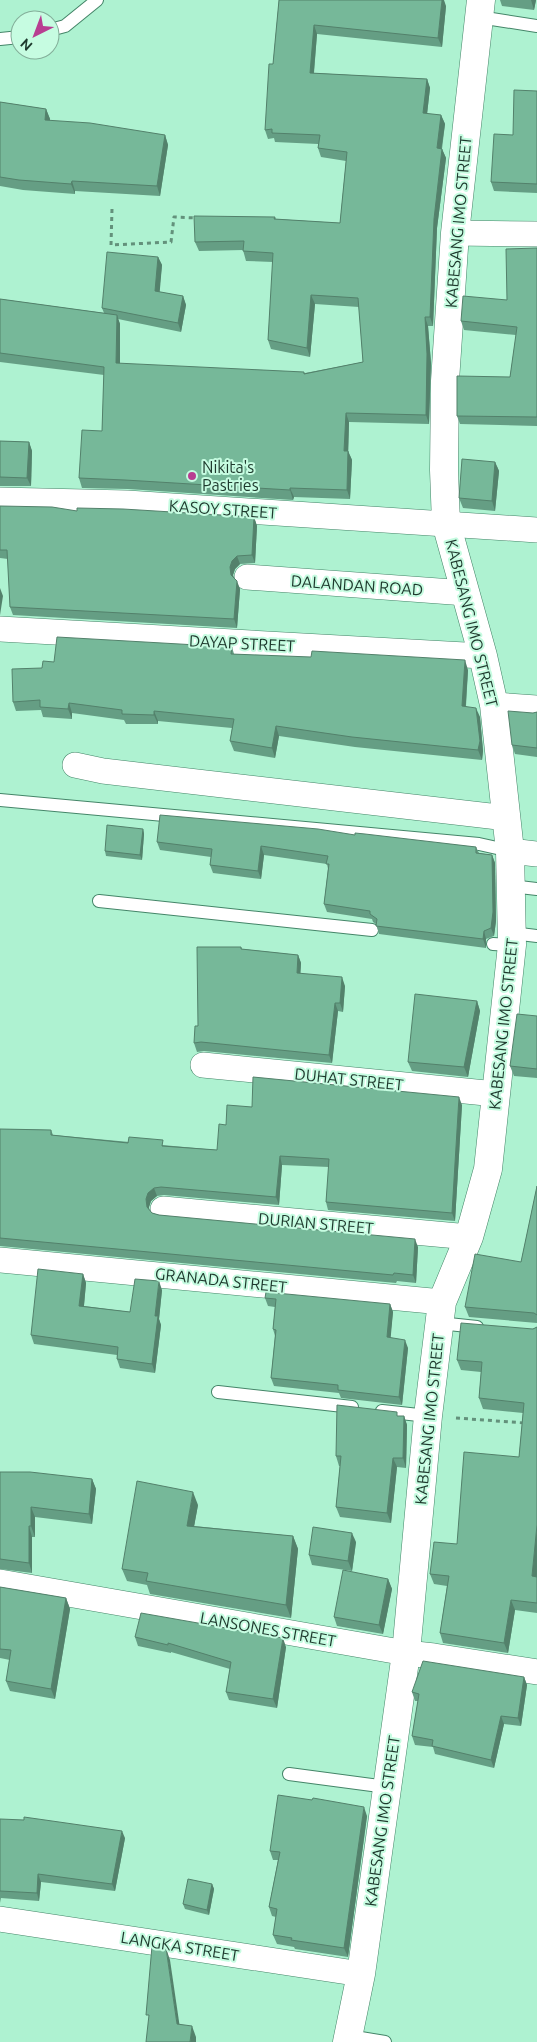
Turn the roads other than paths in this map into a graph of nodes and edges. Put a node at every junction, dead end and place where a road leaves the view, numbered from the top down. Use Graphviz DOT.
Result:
graph roads {
  1 [pos="97,0"];
  2 [pos="480,9"];
  3 [pos="537,26"];
  4 [pos="60,27"];
  5 [pos="455,233"];
  6 [pos="537,234"];
  7 [pos="0,500"];
  8 [pos="446,523"];
  9 [pos="537,530"];
  10 [pos="247,577"];
  11 [pos="466,593"];
  12 [pos="0,629"];
  13 [pos="483,656"];
  14 [pos="494,705"];
  15 [pos="537,708"];
  16 [pos="75,765"];
  17 [pos="0,800"];
  18 [pos="507,818"];
  19 [pos="510,851"];
  20 [pos="537,854"];
  21 [pos="524,887"];
  22 [pos="99,901"];
  23 [pos="372,930"];
  24 [pos="513,939"];
  25 [pos="202,1065"];
  26 [pos="496,1094"];
  27 [pos="163,1210"];
  28 [pos="469,1237"];
  29 [pos="0,1260"];
  30 [pos="441,1313"];
  31 [pos="491,1328"];
  32 [pos="218,1392"];
  33 [pos="428,1416"];
  34 [pos="0,1582"];
  35 [pos="406,1653"];
  36 [pos="537,1672"];
  37 [pos="289,1774"];
  38 [pos="387,1786"];
  39 [pos="0,1919"];
  40 [pos="361,1974"];
  41 [pos="348,2039"];
  42 [pos="385,2042"];
  1 -- 4 [label="lane"];
  2 -- 3 [label="lane"];
  2 -- 5 [label="main road, KABESANG IMO STREET"];
  5 -- 6 [label="street"];
  5 -- 8 [label="main road, KABESANG IMO STREET"];
  7 -- 8 [label="street, KASOY STREET"];
  8 -- 9 [label="street, KASOY STREET"];
  8 -- 11 [label="main road, KABESANG IMO STREET"];
  10 -- 11 [label="street, DALANDAN ROAD"];
  11 -- 13 [label="main road, KABESANG IMO STREET"];
  12 -- 13 [label="street, DAYAP STREET"];
  13 -- 14 [label="main road, KABESANG IMO STREET"];
  14 -- 15 [label="street"];
  14 -- 18 [label="main road, KABESANG IMO STREET"];
  16 -- 18 [label="street"];
  17 -- 19 [label="lane"];
  18 -- 19 [label="main road, KABESANG IMO STREET"];
  19 -- 20 [label="street"];
  19 -- 21 [label="main road, KABESANG IMO STREET"];
  21 -- 24 [label="main road, KABESANG IMO STREET"];
  22 -- 23 [label="lane"];
  24 -- 26 [label="main road, KABESANG IMO STREET"];
  25 -- 26 [label="street, DUHAT STREET"];
  26 -- 28 [label="main road, KABESANG IMO STREET"];
  27 -- 28 [label="street, DURIAN STREET"];
  28 -- 30 [label="main road, KABESANG IMO STREET"];
  29 -- 30 [label="street, GRANADA STREET"];
  30 -- 31 [label="lane"];
  30 -- 33 [label="main road, KABESANG IMO STREET"];
  32 -- 33 [label="lane"];
  33 -- 35 [label="main road, KABESANG IMO STREET"];
  34 -- 35 [label="street, LANSONES STREET"];
  35 -- 36 [label="street, LANSONES STREET"];
  35 -- 38 [label="main road, KABESANG IMO STREET"];
  37 -- 38 [label="lane"];
  38 -- 40 [label="main road, KABESANG IMO STREET"];
  39 -- 40 [label="street, LANGKA STREET"];
  40 -- 41 [label="main road, KABESANG IMO STREET"];
  41 -- 42 [label="lane"];
}
